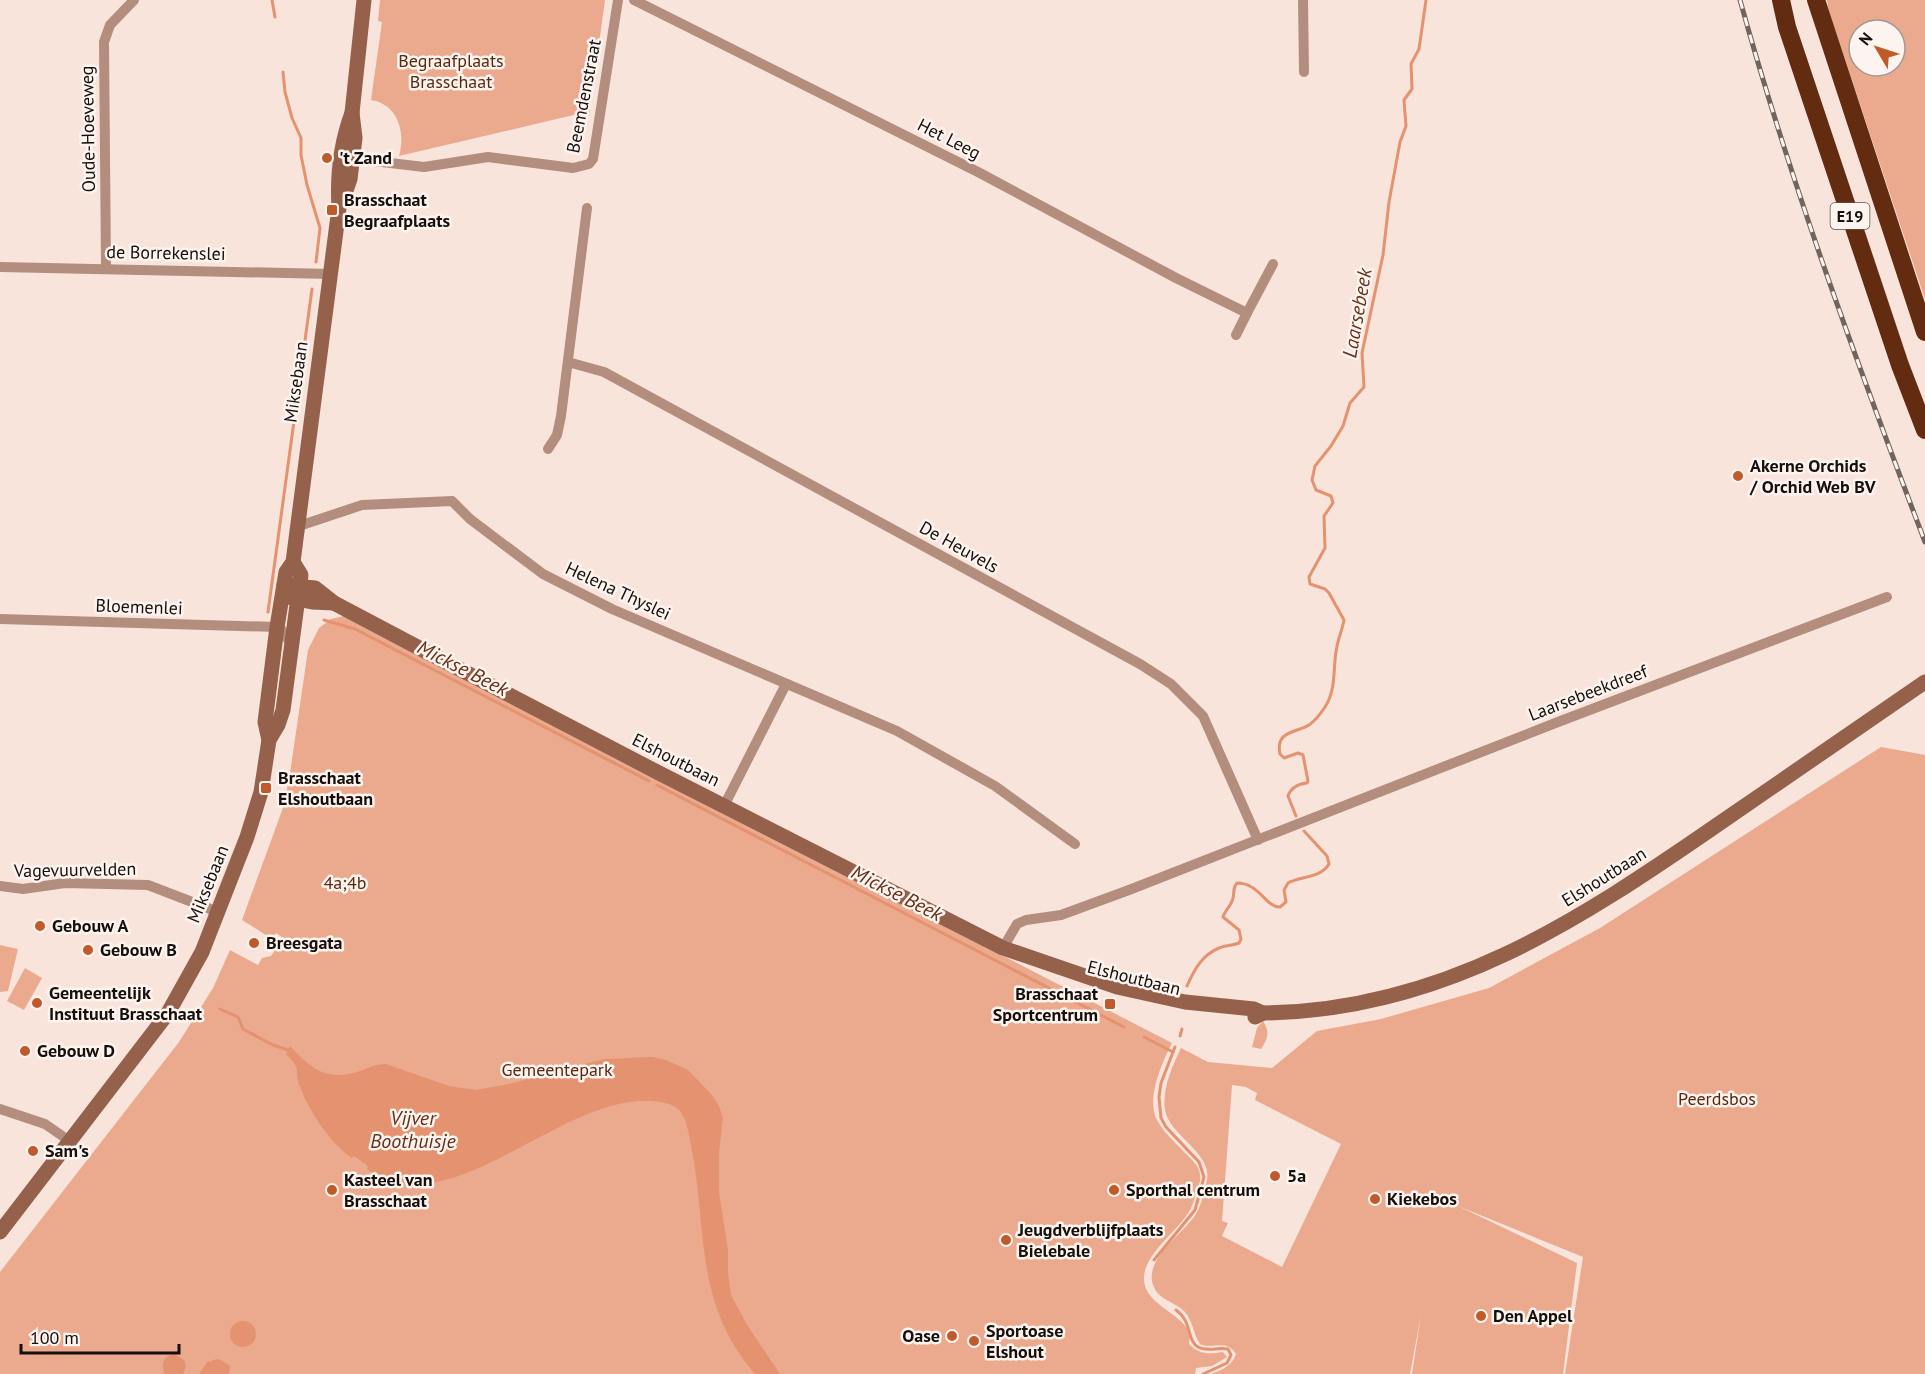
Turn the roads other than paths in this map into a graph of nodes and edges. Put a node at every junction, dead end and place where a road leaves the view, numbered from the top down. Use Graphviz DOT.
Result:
graph roads {
  1 [pos="134,0"];
  2 [pos="364,0"];
  3 [pos="618,0"];
  4 [pos="634,0"];
  5 [pos="1303,0"];
  6 [pos="1781,0"];
  7 [pos="1816,0"];
  8 [pos="1304,72"];
  9 [pos="347,157"];
  10 [pos="587,208"];
  11 [pos="1273,264"];
  12 [pos="0,267"];
  13 [pos="106,268"];
  14 [pos="331,274"];
  15 [pos="1247,313"];
  16 [pos="1925,332"];
  17 [pos="1236,336"];
  18 [pos="568,362"];
  19 [pos="1925,430"];
  20 [pos="548,449"];
  21 [pos="296,527"];
  22 [pos="290,592"];
  23 [pos="1887,597"];
  24 [pos="0,620"];
  25 [pos="277,627"];
  26 [pos="291,644"];
  27 [pos="1925,682"];
  28 [pos="786,684"];
  29 [pos="272,724"];
  30 [pos="724,806"];
  31 [pos="1258,840"];
  32 [pos="1075,844"];
  33 [pos="0,886"];
  34 [pos="218,912"];
  35 [pos="1003,948"];
  36 [pos="0,1109"];
  37 [pos="70,1142"];
  38 [pos="0,1232"];
  1 -- 13 [label="street, Oude-Hoeveweg"];
  2 -- 9 [label="main road, Miksebaan"];
  3 -- 9 [label="street, Beemdenstraat"];
  4 -- 15 [label="street, Het Leeg"];
  5 -- 8 [label="street"];
  6 -- 19 [label="highway, E19"];
  7 -- 16 [label="highway, E19"];
  9 -- 14 [label="main road, Miksebaan"];
  10 -- 18 [label="street"];
  11 -- 15 [label="street"];
  12 -- 13 [label="street, de Borrekenslei"];
  13 -- 14 [label="street, de Borrekenslei"];
  14 -- 21 [label="main road, Miksebaan"];
  15 -- 17 [label="street"];
  18 -- 20 [label="street"];
  18 -- 31 [label="street, De Heuvels"];
  21 -- 22 [label="main road, Miksebaan"];
  21 -- 28 [label="street, Helena Thyslei"];
  22 -- 25 [label="main road, Miksebaan"];
  22 -- 26 [label="main road, Miksebaan"];
  22 -- 30 [label="main road, Elshoutbaan"];
  23 -- 31 [label="street, Laarsebeekdreef"];
  24 -- 25 [label="street, Bloemenlei"];
  25 -- 26 [label="street"];
  25 -- 29 [label="main road, Miksebaan"];
  26 -- 29 [label="main road, Miksebaan"];
  27 -- 35 [label="main road, Elshoutbaan"];
  28 -- 30 [label="street"];
  28 -- 32 [label="street, Helena Thyslei"];
  29 -- 34 [label="main road, Miksebaan"];
  30 -- 35 [label="main road, Elshoutbaan"];
  31 -- 35 [label="street"];
  33 -- 34 [label="street, Vagevuurvelden"];
  34 -- 37 [label="main road, Miksebaan"];
  36 -- 37 [label="street"];
  37 -- 38 [label="main road, Miksebaan"];
}
